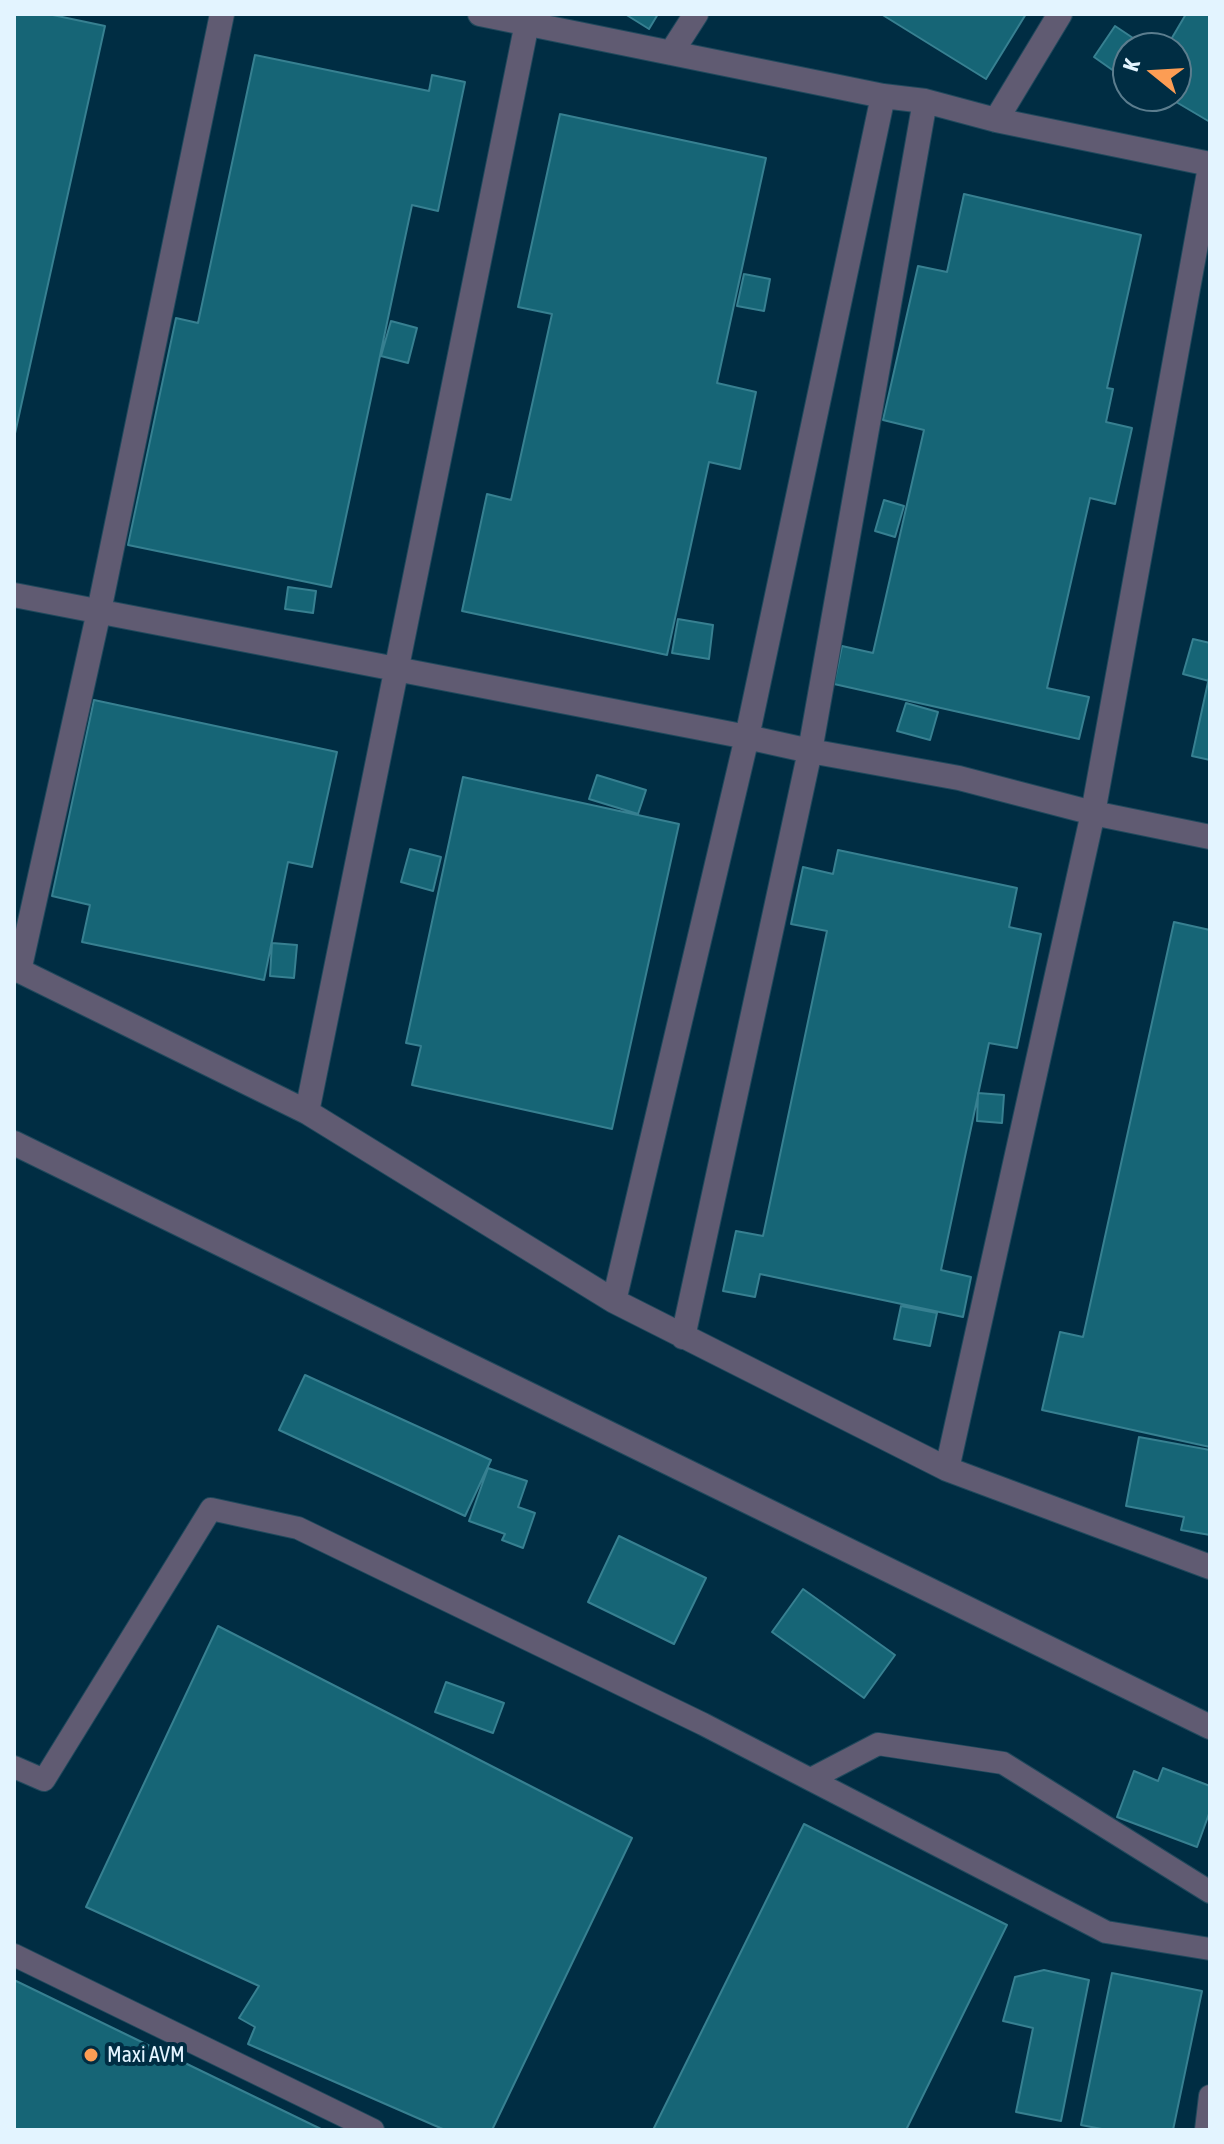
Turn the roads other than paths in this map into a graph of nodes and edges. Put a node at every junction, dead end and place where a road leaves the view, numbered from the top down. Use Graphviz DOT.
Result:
graph roads {
  1 [pos="222,14"];
  2 [pos="480,14"];
  3 [pos="696,14"];
  4 [pos="1060,14"];
  5 [pos="527,23"];
  6 [pos="671,53"];
  7 [pos="883,96"];
  8 [pos="925,101"];
  9 [pos="996,120"];
  10 [pos="1210,166"];
  11 [pos="14,595"];
  12 [pos="99,611"];
  13 [pos="396,668"];
  14 [pos="747,737"];
  15 [pos="810,751"];
  16 [pos="1093,813"];
  17 [pos="1210,837"];
  18 [pos="16,970"];
  19 [pos="307,1112"];
  20 [pos="14,1143"];
  21 [pos="614,1301"];
  22 [pos="683,1337"];
  23 [pos="947,1469"];
  24 [pos="1210,1567"];
  25 [pos="1210,1727"];
  26 [pos="14,1767"];
  27 [pos="811,1779"];
  28 [pos="1210,1892"];
  29 [pos="1210,1949"];
  30 [pos="14,1955"];
  31 [pos="1210,2096"];
  32 [pos="373,2130"];
  33 [pos="1206,2130"];
  1 -- 12 [label="street"];
  2 -- 5 [label="street"];
  3 -- 6 [label="street"];
  4 -- 9 [label="street"];
  5 -- 6 [label="street"];
  5 -- 13 [label="street"];
  6 -- 7 [label="street"];
  7 -- 8 [label="street"];
  7 -- 14 [label="street"];
  8 -- 9 [label="street"];
  8 -- 15 [label="street"];
  9 -- 10 [label="street"];
  10 -- 16 [label="street"];
  11 -- 12 [label="street"];
  12 -- 13 [label="street"];
  12 -- 18 [label="street"];
  13 -- 14 [label="street"];
  13 -- 19 [label="street"];
  14 -- 15 [label="street"];
  14 -- 21 [label="street"];
  15 -- 16 [label="street"];
  15 -- 22 [label="street"];
  16 -- 17 [label="street"];
  16 -- 23 [label="street"];
  18 -- 19 [label="street"];
  19 -- 21 [label="street"];
  20 -- 25 [label="street"];
  21 -- 22 [label="street"];
  22 -- 23 [label="street"];
  23 -- 24 [label="street"];
  26 -- 27 [label="lane"];
  27 -- 28 [label="lane"];
  27 -- 29 [label="lane"];
  30 -- 32 [label="lane"];
  31 -- 33 [label="lane"];
}
